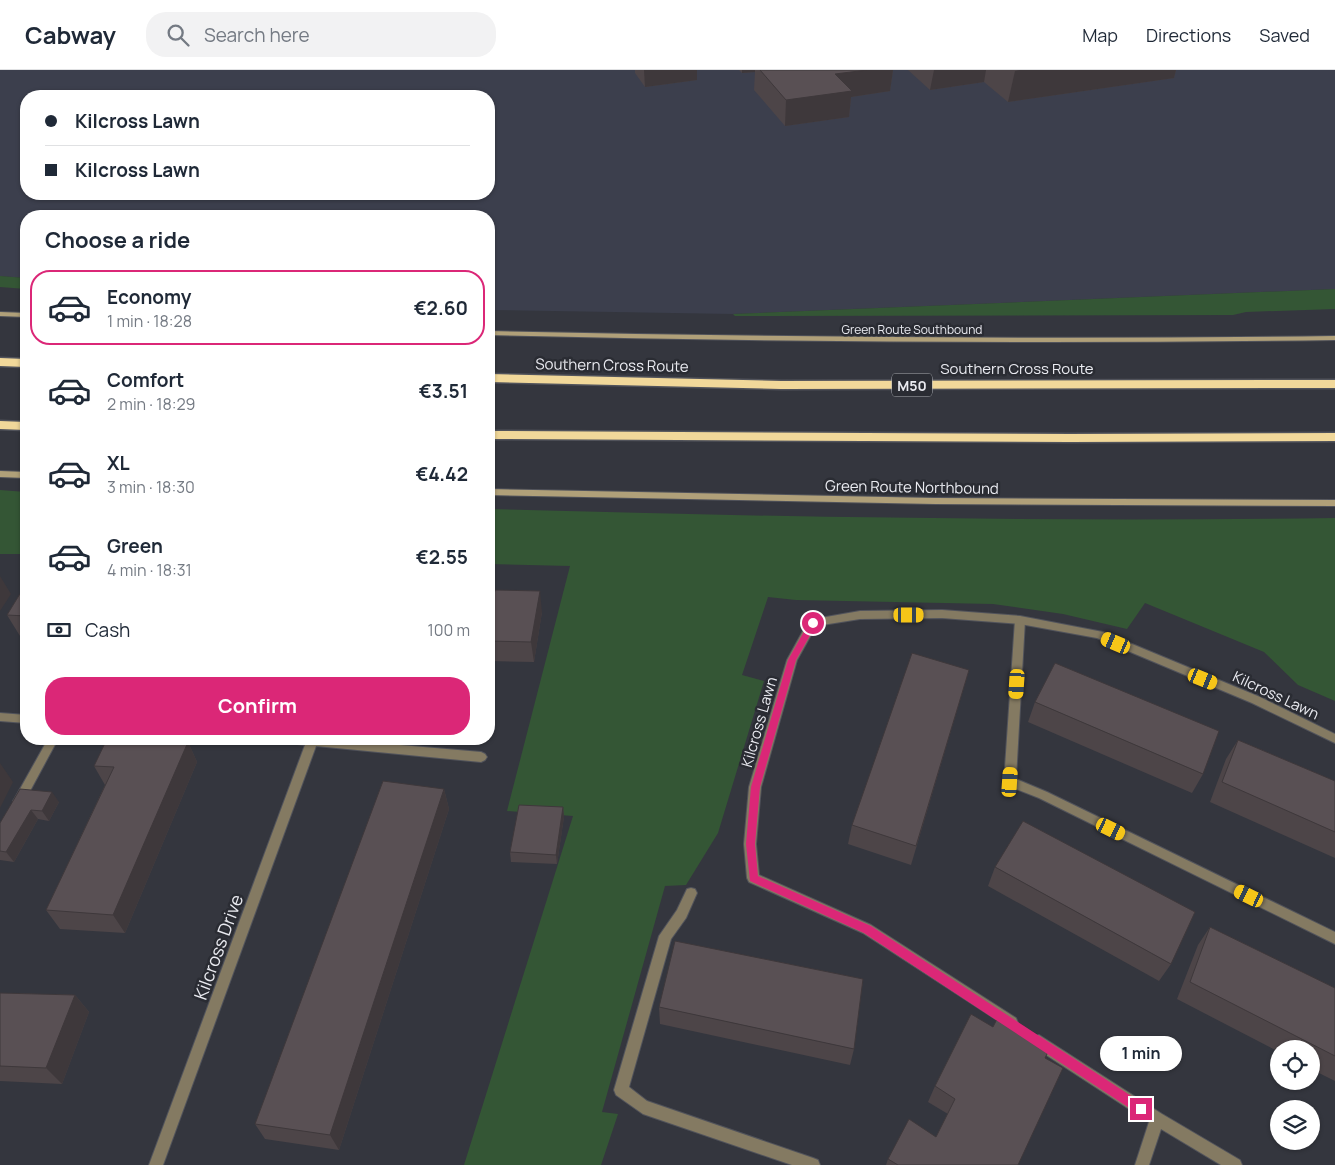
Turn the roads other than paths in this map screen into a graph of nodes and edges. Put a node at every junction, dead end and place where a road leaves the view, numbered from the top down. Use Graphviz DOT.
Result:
graph roads {
  1 [pos="0,314"];
  2 [pos="20,315"];
  3 [pos="495,333"];
  4 [pos="1335,338"];
  5 [pos="0,362"];
  6 [pos="20,363"];
  7 [pos="495,378"];
  8 [pos="1335,384"];
  9 [pos="0,425"];
  10 [pos="20,426"];
  11 [pos="495,435"];
  12 [pos="1335,437"];
  13 [pos="0,474"];
  14 [pos="20,475"];
  15 [pos="495,492"];
  16 [pos="1335,503"];
  17 [pos="1020,620"];
  18 [pos="0,718"];
  19 [pos="20,719"];
  20 [pos="1335,740"];
  21 [pos="50,745"];
  22 [pos="311,745"];
  23 [pos="354,745"];
  24 [pos="481,757"];
  25 [pos="14,808"];
  26 [pos="691,893"];
  27 [pos="1335,938"];
  28 [pos="1157,1120"];
  29 [pos="156,1165"];
  30 [pos="813,1165"];
  31 [pos="1142,1165"];
  32 [pos="1235,1165"];
  1 -- 2 [label="main road"];
  3 -- 4 [label="main road, Green Route Southbound"];
  5 -- 6 [label="highway"];
  7 -- 8 [label="highway, Southern Cross Route / M50"];
  9 -- 10 [label="highway"];
  11 -- 12 [label="highway"];
  13 -- 14 [label="main road"];
  15 -- 16 [label="main road, Green Route Northbound"];
  17 -- 20 [label="street, Kilcross Lawn"];
  17 -- 27 [label="street"];
  17 -- 28 [label="street, Kilcross Lawn"];
  18 -- 19 [label="street"];
  21 -- 25 [label="street"];
  22 -- 29 [label="street, Kilcross Drive"];
  23 -- 24 [label="street"];
  26 -- 30 [label="street"];
  28 -- 31 [label="street"];
  28 -- 32 [label="street, Kilcross Lawn"];
}
